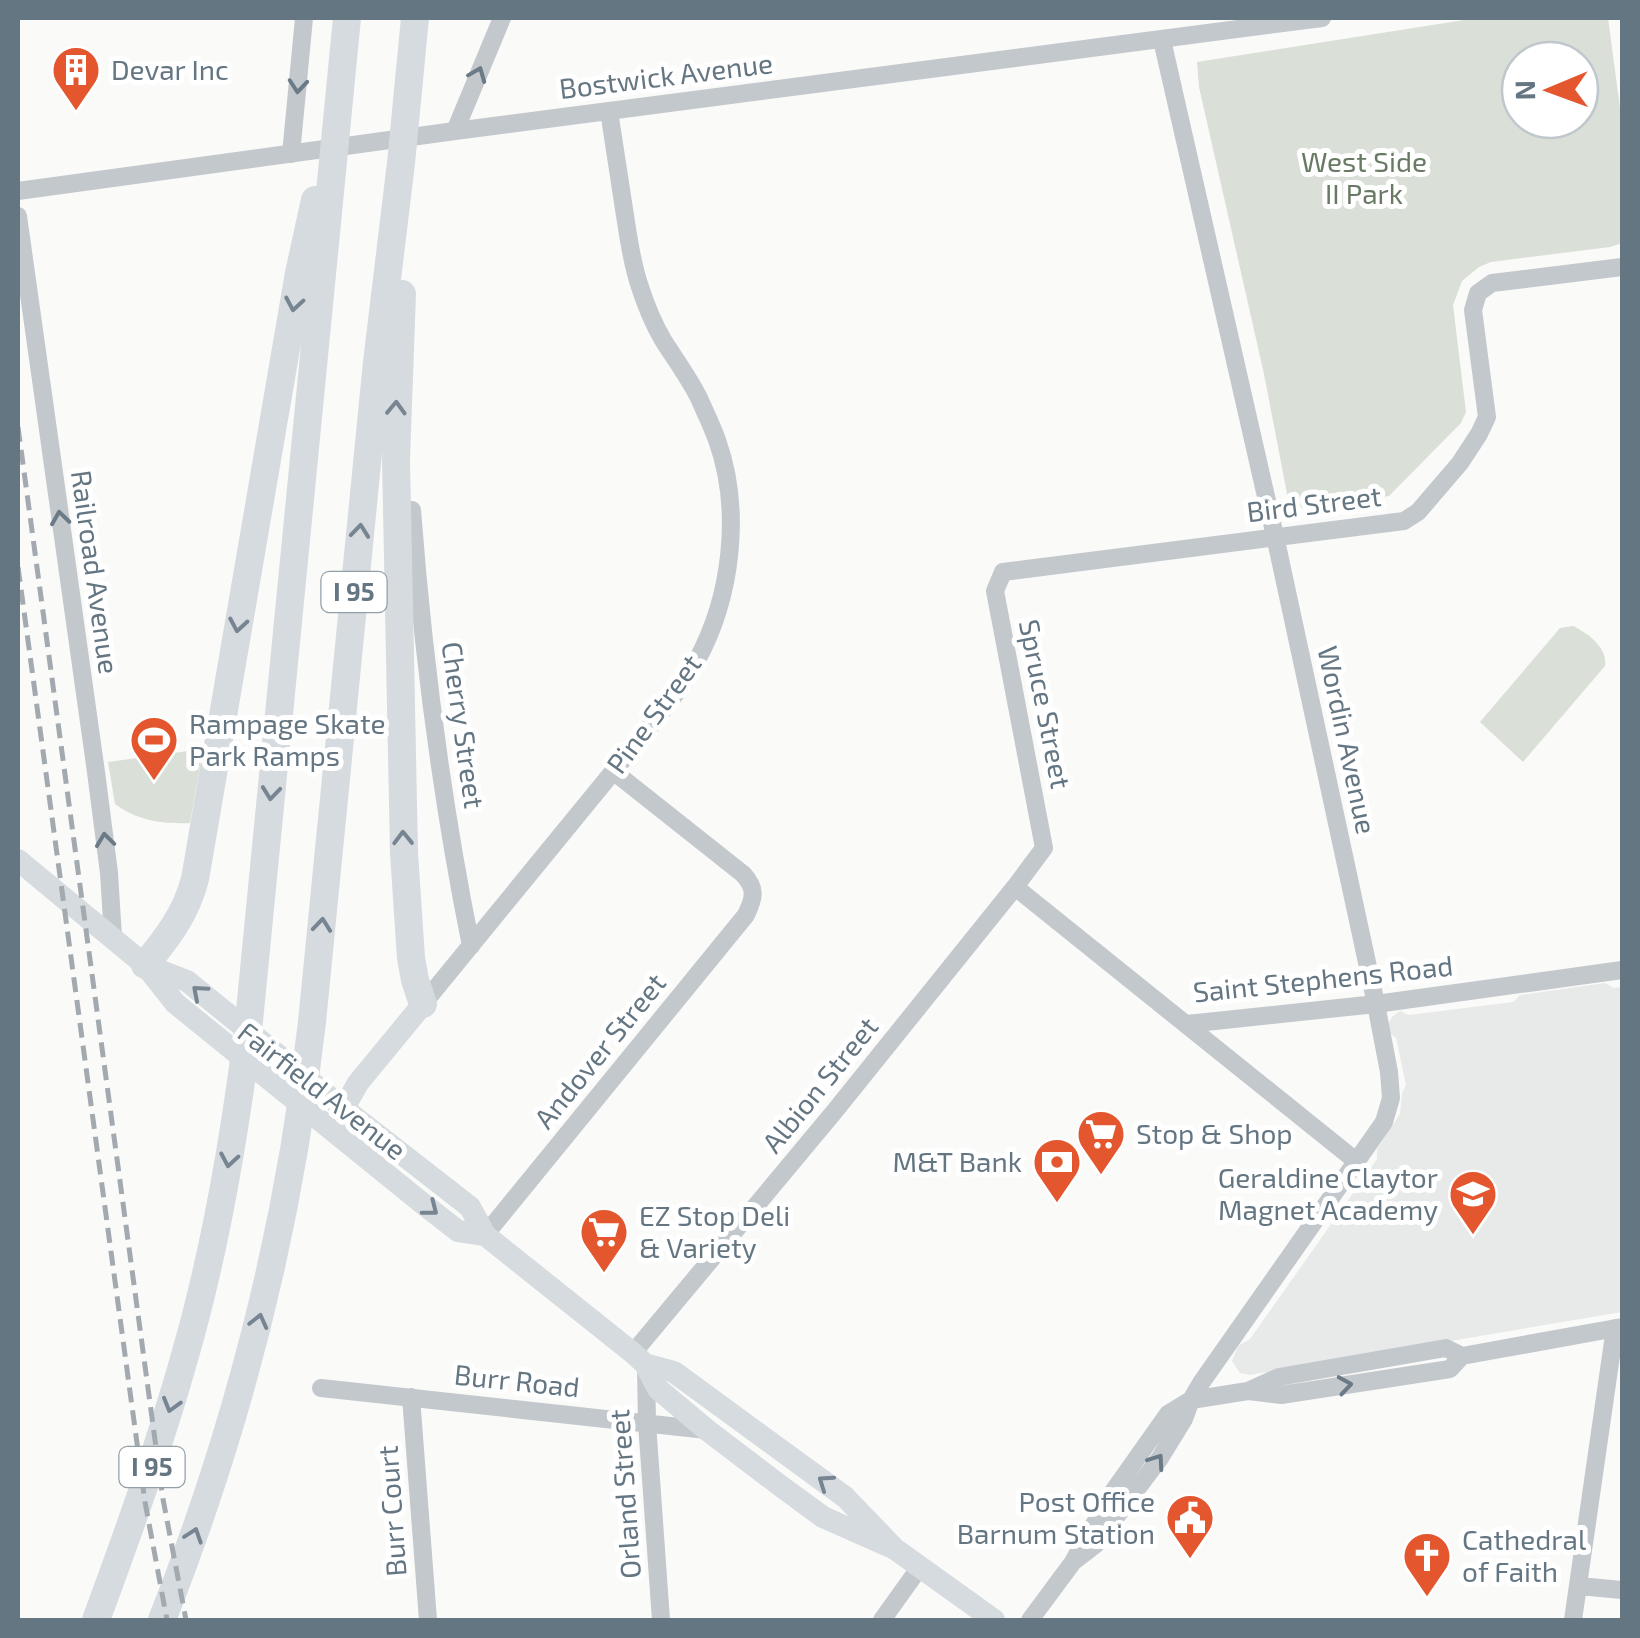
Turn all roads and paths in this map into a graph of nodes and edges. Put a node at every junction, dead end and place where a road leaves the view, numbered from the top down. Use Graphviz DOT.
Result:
graph roads {
  1 [pos="304,18"];
  2 [pos="347,18"];
  3 [pos="415,18"];
  4 [pos="502,18"];
  5 [pos="1322,18"];
  6 [pos="1162,40"];
  7 [pos="609,112"];
  8 [pos="455,131"];
  9 [pos="291,154"];
  10 [pos="401,163"];
  11 [pos="326,174"];
  12 [pos="18,190"];
  13 [pos="18,216"];
  14 [pos="1622,267"];
  15 [pos="412,510"];
  16 [pos="1275,536"];
  17 [pos="1003,572"];
  18 [pos="614,771"];
  19 [pos="1044,848"];
  20 [pos="18,860"];
  21 [pos="1015,887"];
  22 [pos="113,937"];
  23 [pos="471,946"];
  24 [pos="144,965"];
  25 [pos="1622,970"];
  26 [pos="423,1004"];
  27 [pos="1376,1004"];
  28 [pos="1187,1024"];
  29 [pos="338,1119"];
  30 [pos="1356,1162"];
  31 [pos="485,1235"];
  32 [pos="1619,1328"];
  33 [pos="639,1359"];
  34 [pos="321,1388"];
  35 [pos="412,1396"];
  36 [pos="1191,1400"];
  37 [pos="646,1423"];
  38 [pos="707,1430"];
  39 [pos="896,1549"];
  40 [pos="920,1567"];
  41 [pos="1580,1586"];
  42 [pos="1622,1590"];
  43 [pos="96,1620"];
  44 [pos="162,1620"];
  45 [pos="428,1620"];
  46 [pos="661,1620"];
  47 [pos="882,1620"];
  48 [pos="994,1620"];
  49 [pos="1030,1620"];
  50 [pos="1573,1620"];
  1 -- 9 [label="street, one-way"];
  2 -- 11 [label="highway"];
  3 -- 10 [label="highway, I 95"];
  8 -- 4 [label="street, one-way"];
  5 -- 6 [label="street, Bostwick Avenue"];
  6 -- 7 [label="street, Bostwick Avenue"];
  6 -- 16 [label="street, Wordin Avenue"];
  7 -- 8 [label="street, Bostwick Avenue"];
  7 -- 18 [label="street, Pine Street"];
  8 -- 9 [label="street, Bostwick Avenue"];
  9 -- 12 [label="street, Bostwick Avenue"];
  26 -- 10 [label="highway, one-way"];
  44 -- 10 [label="highway, I 95, one-way"];
  11 -- 24 [label="highway, one-way"];
  11 -- 43 [label="highway, I 95, one-way"];
  22 -- 13 [label="street, Railroad Avenue, one-way"];
  14 -- 16 [label="street, Bird Street"];
  15 -- 23 [label="street, Cherry Street"];
  16 -- 17 [label="street, Bird Street"];
  16 -- 27 [label="street, Wordin Avenue"];
  17 -- 19 [label="street, Spruce Street"];
  18 -- 23 [label="street, Pine Street"];
  18 -- 31 [label="street, Andover Street"];
  19 -- 21 [label="street, Albion Street"];
  20 -- 22 [label="main road, Fairfield Avenue"];
  21 -- 28 [label="street, Saint Stephens Road"];
  21 -- 33 [label="street, Albion Street"];
  22 -- 24 [label="main road, Fairfield Avenue"];
  23 -- 26 [label="street, Pine Street"];
  24 -- 29 [label="main road, Fairfield Avenue"];
  25 -- 27 [label="street, Saint Stephens Road"];
  26 -- 29 [label="main road, Pine Street"];
  27 -- 28 [label="street, Saint Stephens Road"];
  27 -- 30 [label="street, Wordin Avenue"];
  28 -- 30 [label="street"];
  29 -- 31 [label="main road, Fairfield Avenue"];
  30 -- 36 [label="street, Wordin Avenue"];
  31 -- 33 [label="main road, Fairfield Avenue"];
  32 -- 36 [label="street"];
  32 -- 41 [label="street"];
  33 -- 37 [label="street, Orland Street"];
  33 -- 38 [label="main road, Fairfield Avenue"];
  39 -- 33 [label="main road, Fairfield Avenue, one-way"];
  34 -- 35 [label="street, Burr Road"];
  35 -- 37 [label="street, Burr Road"];
  35 -- 45 [label="street, Burr Court"];
  36 -- 49 [label="street, Wordin Avenue"];
  37 -- 38 [label="street, Burr Road"];
  37 -- 46 [label="street, Orland Street"];
  38 -- 39 [label="main road, Fairfield Avenue"];
  39 -- 40 [label="main road, Fairfield Avenue"];
  40 -- 47 [label="street"];
  40 -- 48 [label="main road, Fairfield Avenue"];
  41 -- 42 [label="street"];
  41 -- 50 [label="street"];
}
